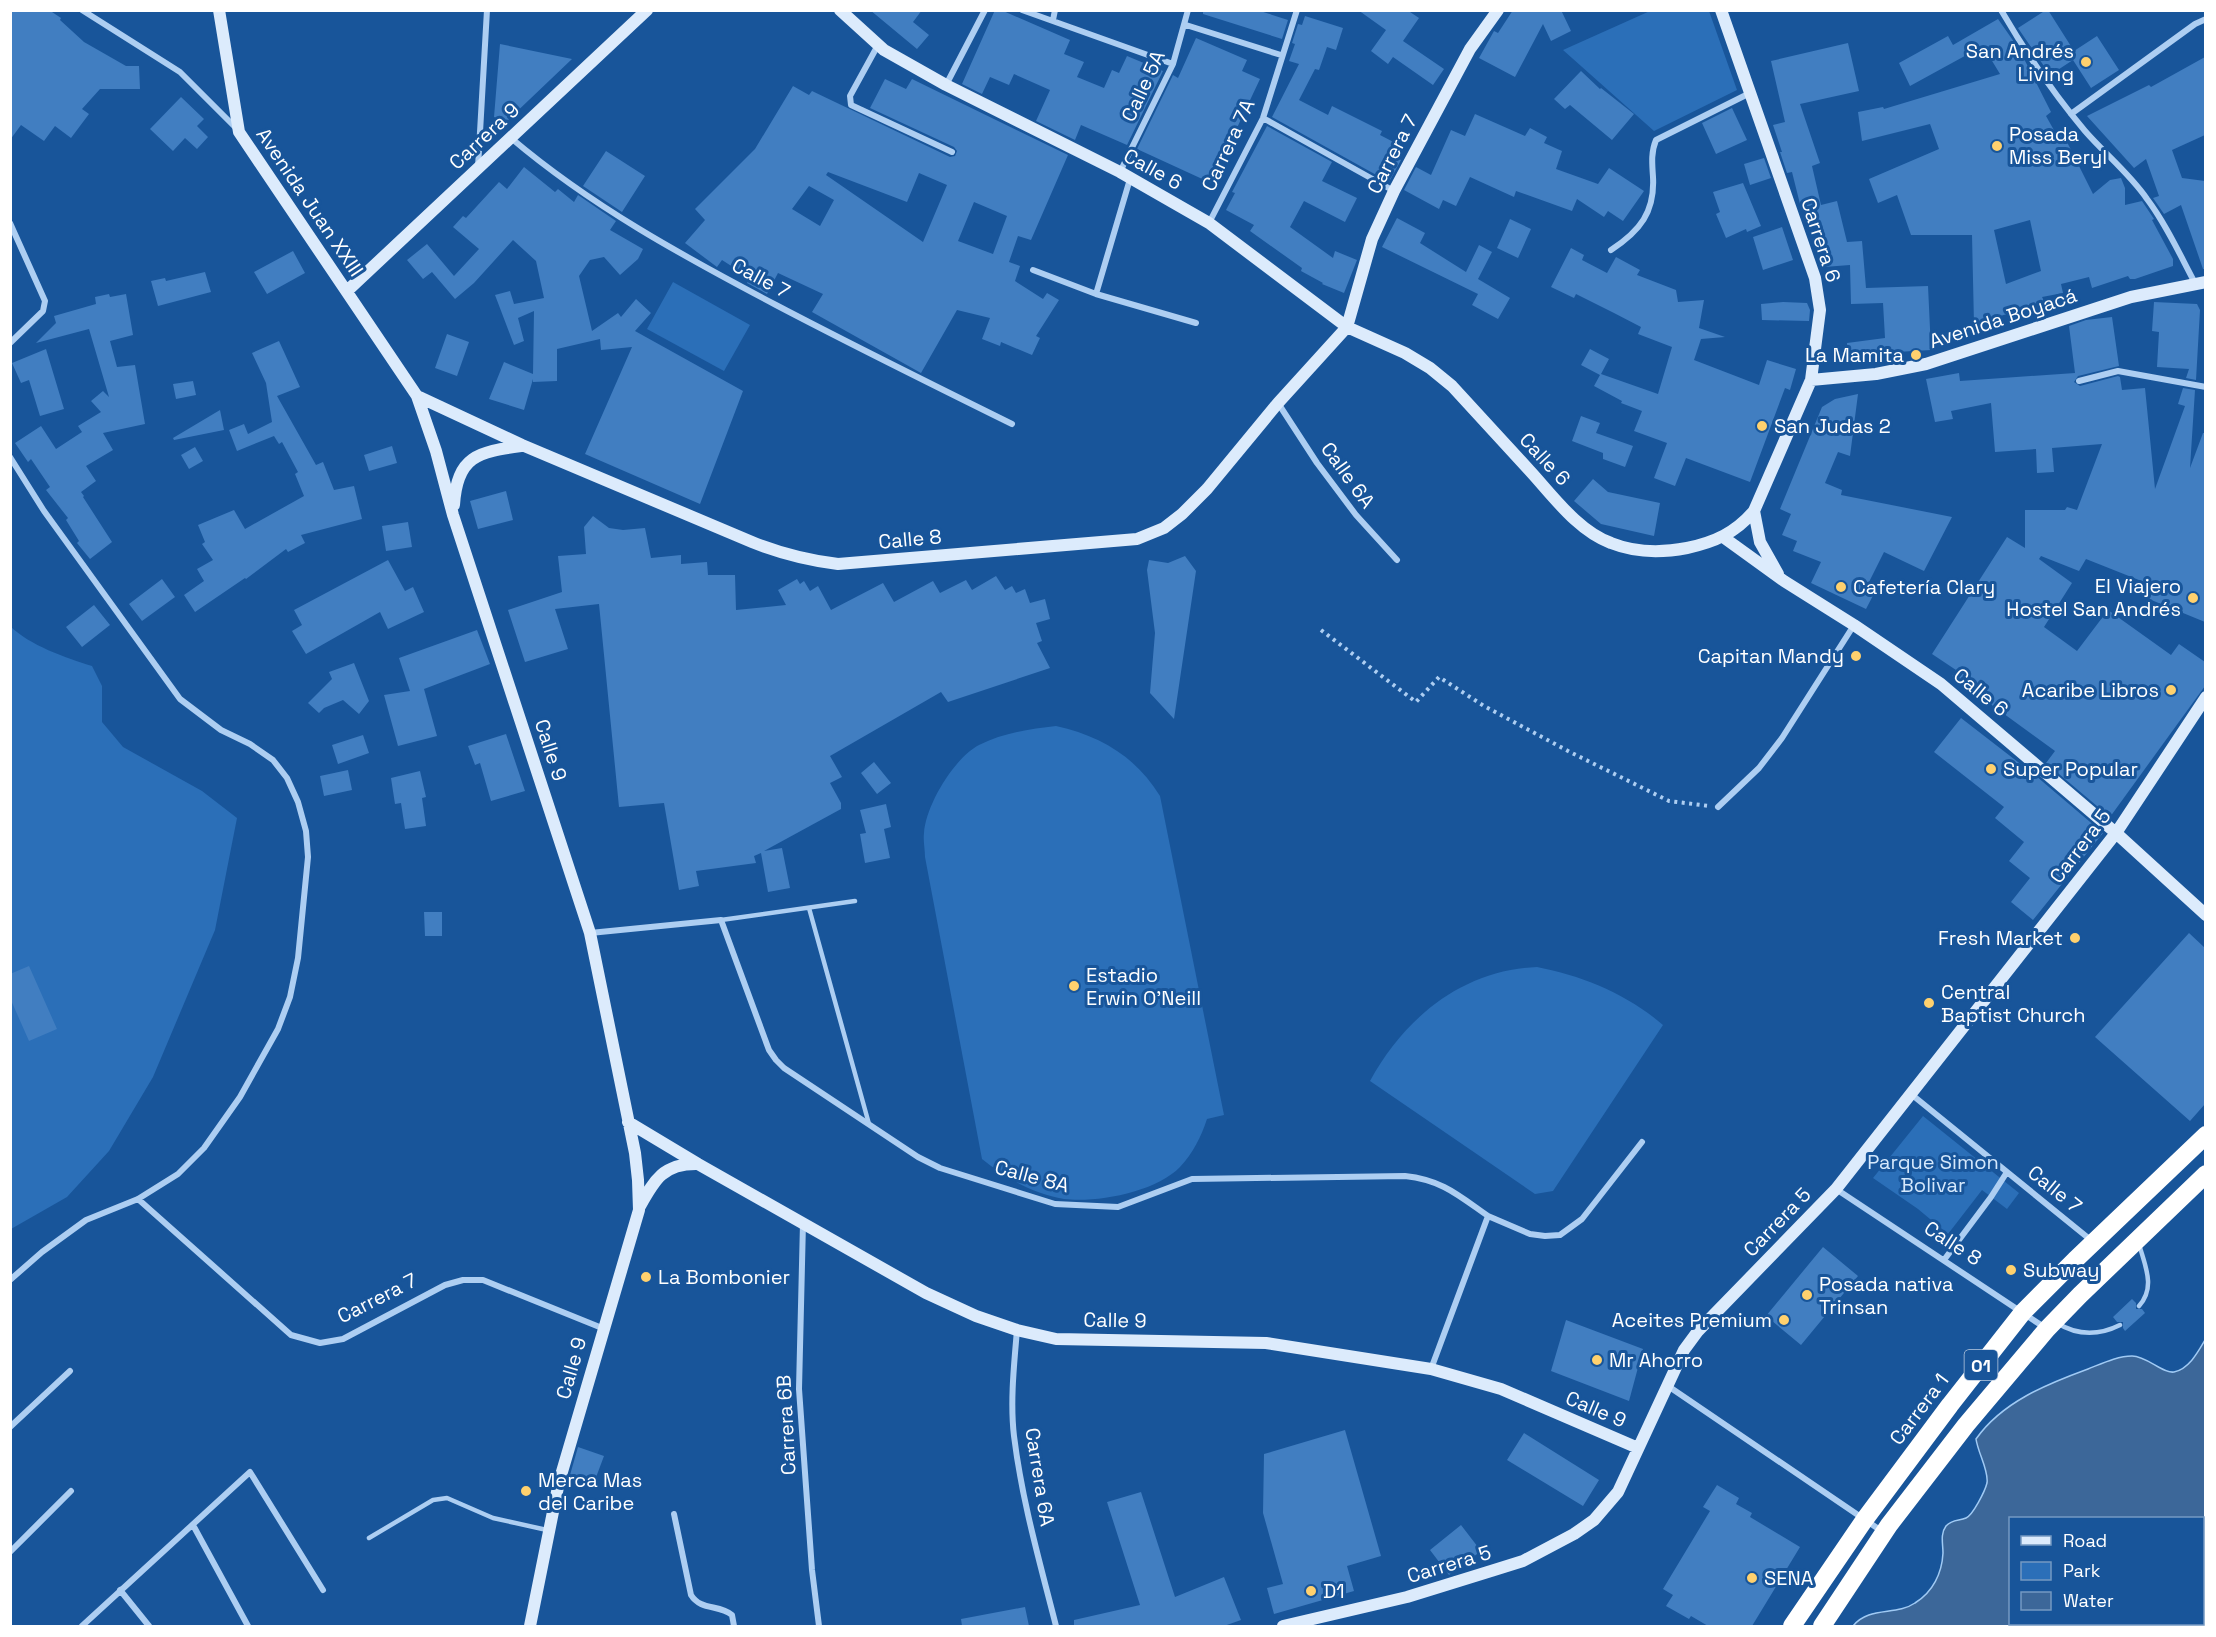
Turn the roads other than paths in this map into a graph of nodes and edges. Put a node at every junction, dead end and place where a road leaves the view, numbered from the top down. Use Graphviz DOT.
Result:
graph roads {
  1 [pos="82,10"];
  2 [pos="219,10"];
  3 [pos="487,10"];
  4 [pos="647,10"];
  5 [pos="840,10"];
  6 [pos="985,10"];
  7 [pos="1022,10"];
  8 [pos="1055,10"];
  9 [pos="1188,10"];
  10 [pos="1297,10"];
  11 [pos="1498,10"];
  12 [pos="1721,10"];
  13 [pos="2001,10"];
  14 [pos="2205,19"];
  15 [pos="1053,20"];
  16 [pos="1186,25"];
  17 [pos="878,44"];
  18 [pos="1281,55"];
  19 [pos="1173,64"];
  20 [pos="946,86"];
  21 [pos="1750,93"];
  22 [pos="2071,114"];
  23 [pos="1263,118"];
  24 [pos="239,132"];
  25 [pos="510,138"];
  26 [pos="952,152"];
  27 [pos="478,168"];
  28 [pos="1126,175"];
  29 [pos="1394,191"];
  30 [pos="10,223"];
  31 [pos="1209,223"];
  32 [pos="1611,250"];
  33 [pos="1033,270"];
  34 [pos="2200,282"];
  35 [pos="347,291"];
  36 [pos="1096,294"];
  37 [pos="1196,323"];
  38 [pos="1347,327"];
  39 [pos="10,343"];
  40 [pos="1811,380"];
  41 [pos="2079,381"];
  42 [pos="2205,387"];
  43 [pos="417,396"];
  44 [pos="1278,403"];
  45 [pos="1012,424"];
  46 [pos="522,445"];
  47 [pos="10,457"];
  48 [pos="1754,511"];
  49 [pos="453,515"];
  50 [pos="1723,537"];
  51 [pos="1396,560"];
  52 [pos="1784,581"];
  53 [pos="1854,625"];
  54 [pos="2205,697"];
  55 [pos="1718,807"];
  56 [pos="2116,833"];
  57 [pos="855,902"];
  58 [pos="809,908"];
  59 [pos="2205,915"];
  60 [pos="721,920"];
  61 [pos="590,933"];
  62 [pos="1911,1094"];
  63 [pos="628,1122"];
  64 [pos="869,1124"];
  65 [pos="2205,1135"];
  66 [pos="1642,1142"];
  67 [pos="698,1164"];
  68 [pos="2007,1172"];
  69 [pos="2205,1174"];
  70 [pos="1836,1189"];
  71 [pos="138,1199"];
  72 [pos="639,1210"];
  73 [pos="1488,1216"];
  74 [pos="803,1222"];
  75 [pos="2138,1239"];
  76 [pos="2094,1242"];
  77 [pos="1944,1260"];
  78 [pos="10,1280"];
  79 [pos="2139,1306"];
  80 [pos="2023,1312"];
  81 [pos="2120,1325"];
  82 [pos="2051,1326"];
  83 [pos="602,1328"];
  84 [pos="1017,1330"];
  85 [pos="1431,1369"];
  86 [pos="70,1371"];
  87 [pos="1668,1386"];
  88 [pos="10,1427"];
  89 [pos="1638,1448"];
  90 [pos="71,1491"];
  91 [pos="674,1514"];
  92 [pos="1865,1519"];
  93 [pos="193,1524"];
  94 [pos="549,1530"];
  95 [pos="1884,1533"];
  96 [pos="369,1538"];
  97 [pos="10,1552"];
  98 [pos="120,1590"];
  99 [pos="323,1590"];
  100 [pos="82,1626"];
  101 [pos="149,1626"];
  102 [pos="248,1626"];
  103 [pos="530,1626"];
  104 [pos="734,1626"];
  105 [pos="819,1626"];
  106 [pos="1056,1626"];
  107 [pos="1283,1626"];
  108 [pos="1792,1626"];
  109 [pos="1822,1626"];
  1 -- 24 [label="street"];
  2 -- 24 [label="street, Avenida Juan XXIII"];
  3 -- 27 [label="street"];
  4 -- 25 [label="street, Carrera 9"];
  5 -- 17 [label="street, Calle 6"];
  6 -- 20 [label="street"];
  7 -- 15 [label="street"];
  8 -- 15 [label="street"];
  9 -- 16 [label="street, Calle 5A"];
  10 -- 18 [label="street, Carrera 7A"];
  11 -- 29 [label="street, Carrera 7"];
  12 -- 21 [label="street, Carrera 6"];
  13 -- 22 [label="street"];
  14 -- 22 [label="street"];
  15 -- 19 [label="street"];
  16 -- 18 [label="street"];
  16 -- 19 [label="street, Calle 5A"];
  17 -- 20 [label="street, Calle 6"];
  17 -- 26 [label="street"];
  18 -- 23 [label="street, Carrera 7A"];
  19 -- 28 [label="street, Calle 5A"];
  20 -- 28 [label="street, Calle 6"];
  21 -- 32 [label="street"];
  21 -- 40 [label="street, Carrera 6"];
  22 -- 34 [label="street"];
  23 -- 29 [label="street"];
  23 -- 31 [label="street, Carrera 7A"];
  24 -- 35 [label="street, Avenida Juan XXIII"];
  25 -- 27 [label="street, Carrera 9"];
  25 -- 45 [label="street, Calle 7"];
  27 -- 35 [label="street, Carrera 9"];
  28 -- 31 [label="street, Calle 6"];
  28 -- 36 [label="street, Calle 5A"];
  29 -- 38 [label="street, Carrera 7"];
  30 -- 39 [label="street"];
  31 -- 38 [label="street, Calle 6"];
  33 -- 36 [label="street"];
  34 -- 40 [label="street, Avenida Boyacá"];
  35 -- 43 [label="street, Avenida Juan XXIII"];
  36 -- 37 [label="street"];
  38 -- 44 [label="street, Calle 8"];
  38 -- 50 [label="street, Calle 6"];
  40 -- 48 [label="street, Carrera 6"];
  41 -- 42 [label="street"];
  43 -- 46 [label="street, Calle 8"];
  43 -- 49 [label="street, Calle 9"];
  44 -- 46 [label="street, Calle 8"];
  44 -- 51 [label="street, Calle 6A"];
  46 -- 49 [label="street"];
  47 -- 71 [label="street"];
  48 -- 50 [label="street, Carrera 6"];
  48 -- 52 [label="street"];
  49 -- 61 [label="street, Calle 9"];
  50 -- 52 [label="street, Calle 6"];
  52 -- 53 [label="street, Calle 6"];
  53 -- 55 [label="street"];
  53 -- 56 [label="street, Calle 6"];
  54 -- 56 [label="street, Carrera 5"];
  56 -- 59 [label="street, Calle 6"];
  56 -- 62 [label="street, Carrera 5"];
  57 -- 58 [label="lane"];
  58 -- 60 [label="lane"];
  58 -- 64 [label="lane"];
  60 -- 61 [label="street"];
  60 -- 64 [label="street, Calle 8A"];
  61 -- 63 [label="street, Calle 9"];
  62 -- 68 [label="street, Calle 7"];
  62 -- 70 [label="street, Carrera 5"];
  63 -- 67 [label="street, Calle 9"];
  63 -- 72 [label="street, Calle 9"];
  64 -- 73 [label="street, Calle 8A"];
  65 -- 76 [label="highway, Carrera 1 / 01"];
  66 -- 73 [label="street, Calle 8A"];
  67 -- 72 [label="street"];
  67 -- 74 [label="street, Calle 9"];
  68 -- 76 [label="street, Calle 7"];
  68 -- 77 [label="street"];
  69 -- 75 [label="highway, 01"];
  70 -- 77 [label="street, Calle 8"];
  70 -- 87 [label="street, Carrera 5"];
  71 -- 78 [label="street"];
  71 -- 83 [label="street, Carrera 7"];
  72 -- 83 [label="street, Calle 9"];
  73 -- 85 [label="street"];
  74 -- 84 [label="street, Calle 9"];
  74 -- 105 [label="street, Carrera 6B"];
  75 -- 79 [label="lane"];
  75 -- 82 [label="highway, 01"];
  76 -- 80 [label="highway, Carrera 1 / 01"];
  77 -- 80 [label="street, Calle 8"];
  80 -- 82 [label="street, Calle 8"];
  80 -- 92 [label="highway, Carrera 1 / 01"];
  81 -- 82 [label="lane"];
  82 -- 95 [label="highway, 01"];
  83 -- 94 [label="street, Calle 9"];
  84 -- 85 [label="street, Calle 9"];
  84 -- 106 [label="street, Carrera 6A"];
  85 -- 89 [label="street, Calle 9"];
  86 -- 88 [label="street"];
  87 -- 89 [label="street, Carrera 5"];
  87 -- 92 [label="street"];
  89 -- 107 [label="street, Carrera 5"];
  90 -- 97 [label="street"];
  91 -- 104 [label="street"];
  92 -- 95 [label="street"];
  92 -- 108 [label="highway, Carrera 1 / 01"];
  93 -- 98 [label="street"];
  93 -- 99 [label="street"];
  93 -- 102 [label="street"];
  94 -- 96 [label="lane"];
  94 -- 103 [label="street, Calle 9"];
  95 -- 109 [label="highway, 01"];
  98 -- 100 [label="street"];
  98 -- 101 [label="street"];
}
